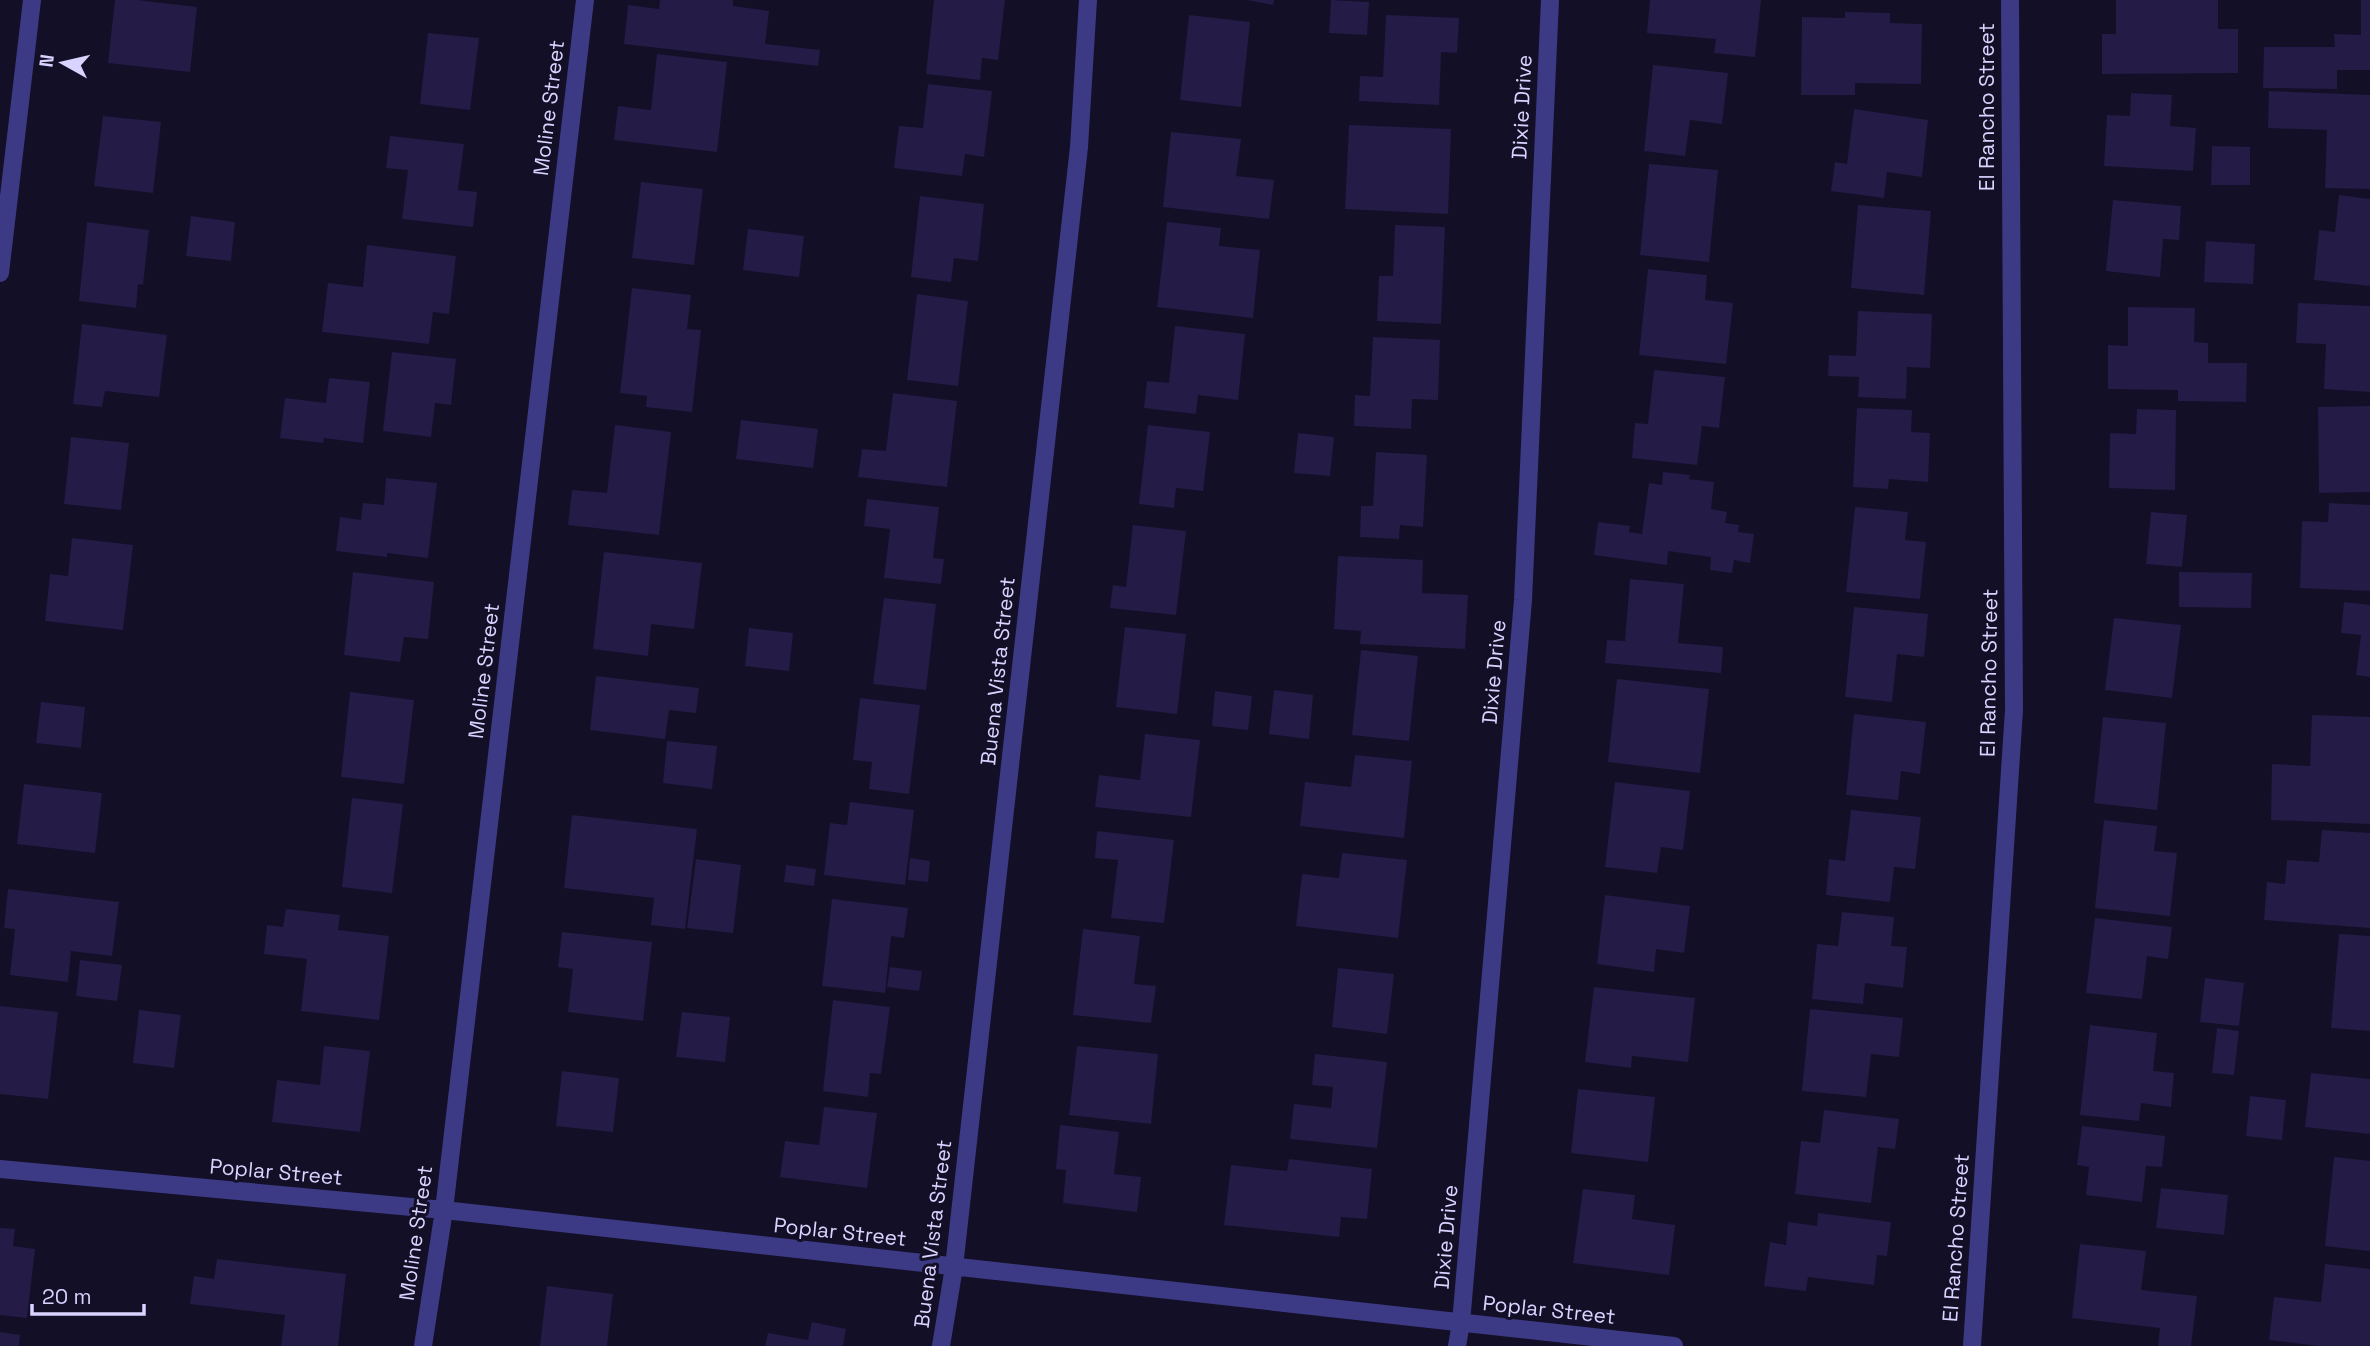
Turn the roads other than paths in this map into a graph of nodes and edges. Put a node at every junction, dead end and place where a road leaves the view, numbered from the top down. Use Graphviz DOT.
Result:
graph roads {
  1 [pos="32,0"];
  2 [pos="585,0"];
  3 [pos="1088,0"];
  4 [pos="1550,0"];
  5 [pos="2010,0"];
  6 [pos="0,272"];
  7 [pos="0,1169"];
  8 [pos="444,1210"];
  9 [pos="954,1267"];
  10 [pos="1461,1323"];
  11 [pos="423,1346"];
  12 [pos="941,1346"];
  13 [pos="1457,1346"];
  14 [pos="1674,1346"];
  15 [pos="1972,1346"];
  1 -- 6 [label="street"];
  2 -- 8 [label="street, Moline Street"];
  3 -- 9 [label="street, Buena Vista Street"];
  4 -- 10 [label="street, Dixie Drive"];
  5 -- 15 [label="street, El Rancho Street"];
  7 -- 8 [label="street, Poplar Street"];
  8 -- 9 [label="street, Poplar Street"];
  8 -- 11 [label="street, Moline Street"];
  9 -- 10 [label="street, Poplar Street"];
  9 -- 12 [label="street, Buena Vista Street"];
  10 -- 13 [label="street, Dixie Drive"];
  10 -- 14 [label="street, Poplar Street"];
}
